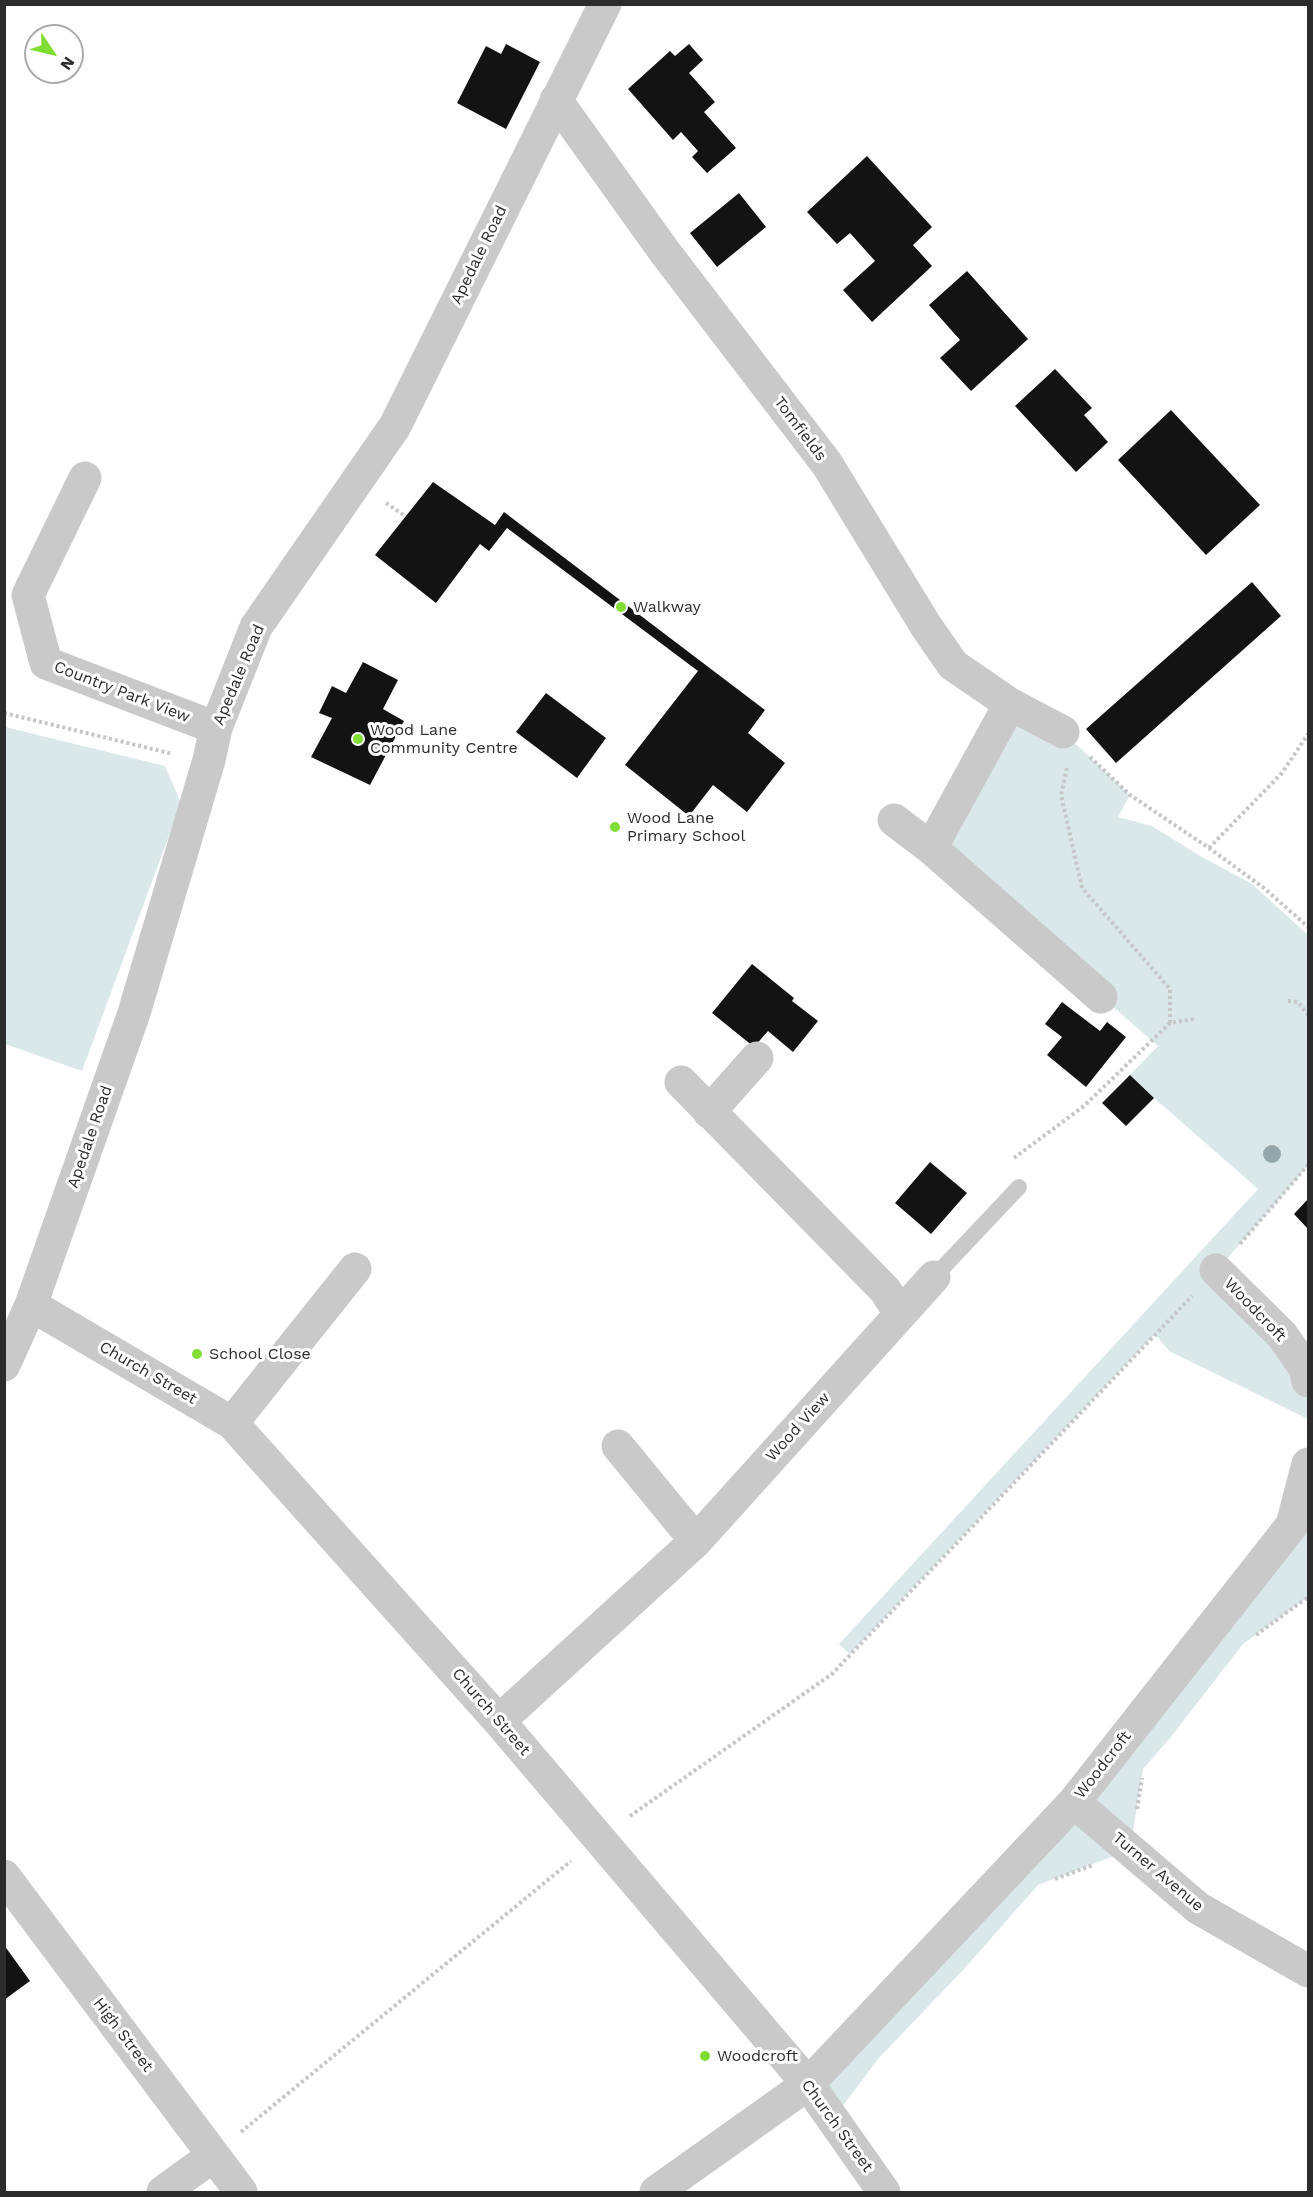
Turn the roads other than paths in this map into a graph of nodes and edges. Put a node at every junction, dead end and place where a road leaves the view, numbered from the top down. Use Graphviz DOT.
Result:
graph roads {
  1 [pos="605,4"];
  2 [pos="556,100"];
  3 [pos="85,478"];
  4 [pos="1010,704"];
  5 [pos="216,728"];
  6 [pos="1068,737"];
  7 [pos="894,820"];
  8 [pos="931,848"];
  9 [pos="1101,997"];
  10 [pos="757,1058"];
  11 [pos="681,1082"];
  12 [pos="710,1112"];
  13 [pos="1019,1187"];
  14 [pos="355,1269"];
  15 [pos="1216,1270"];
  16 [pos="934,1277"];
  17 [pos="31,1305"];
  18 [pos="900,1313"];
  19 [pos="4,1365"];
  20 [pos="1308,1381"];
  21 [pos="232,1423"];
  22 [pos="618,1446"];
  23 [pos="1308,1464"];
  24 [pos="1300,1528"];
  25 [pos="696,1541"];
  26 [pos="499,1720"];
  27 [pos="1074,1802"];
  28 [pos="4,1876"];
  29 [pos="1308,1971"];
  30 [pos="808,2084"];
  31 [pos="213,2156"];
  32 [pos="164,2193"];
  33 [pos="242,2193"];
  34 [pos="656,2193"];
  35 [pos="884,2193"];
  1 -- 2 [label="street, Apedale Road"];
  2 -- 4 [label="street, Tomfields"];
  2 -- 5 [label="street, Apedale Road"];
  3 -- 5 [label="street, Country Park View"];
  4 -- 6 [label="street, Tomfields"];
  4 -- 8 [label="street"];
  5 -- 17 [label="street, Apedale Road"];
  7 -- 8 [label="street"];
  8 -- 9 [label="street"];
  10 -- 12 [label="street"];
  11 -- 12 [label="street"];
  12 -- 18 [label="street"];
  13 -- 16 [label="lane"];
  14 -- 21 [label="street"];
  15 -- 20 [label="street, Woodcroft"];
  16 -- 18 [label="street, Wood View"];
  17 -- 19 [label="street, Apedale Road"];
  17 -- 21 [label="street, Church Street"];
  18 -- 25 [label="street, Wood View"];
  21 -- 26 [label="street, Church Street"];
  22 -- 25 [label="street"];
  23 -- 24 [label="street, Woodcroft"];
  24 -- 27 [label="street, Woodcroft"];
  25 -- 26 [label="street, Wood View"];
  26 -- 30 [label="street, Church Street"];
  27 -- 29 [label="street, Turner Avenue"];
  27 -- 30 [label="street, Woodcroft"];
  28 -- 31 [label="street, High Street"];
  30 -- 34 [label="street, Woodcroft"];
  30 -- 35 [label="street, Church Street"];
  31 -- 32 [label="street"];
  31 -- 33 [label="street, High Street"];
}
